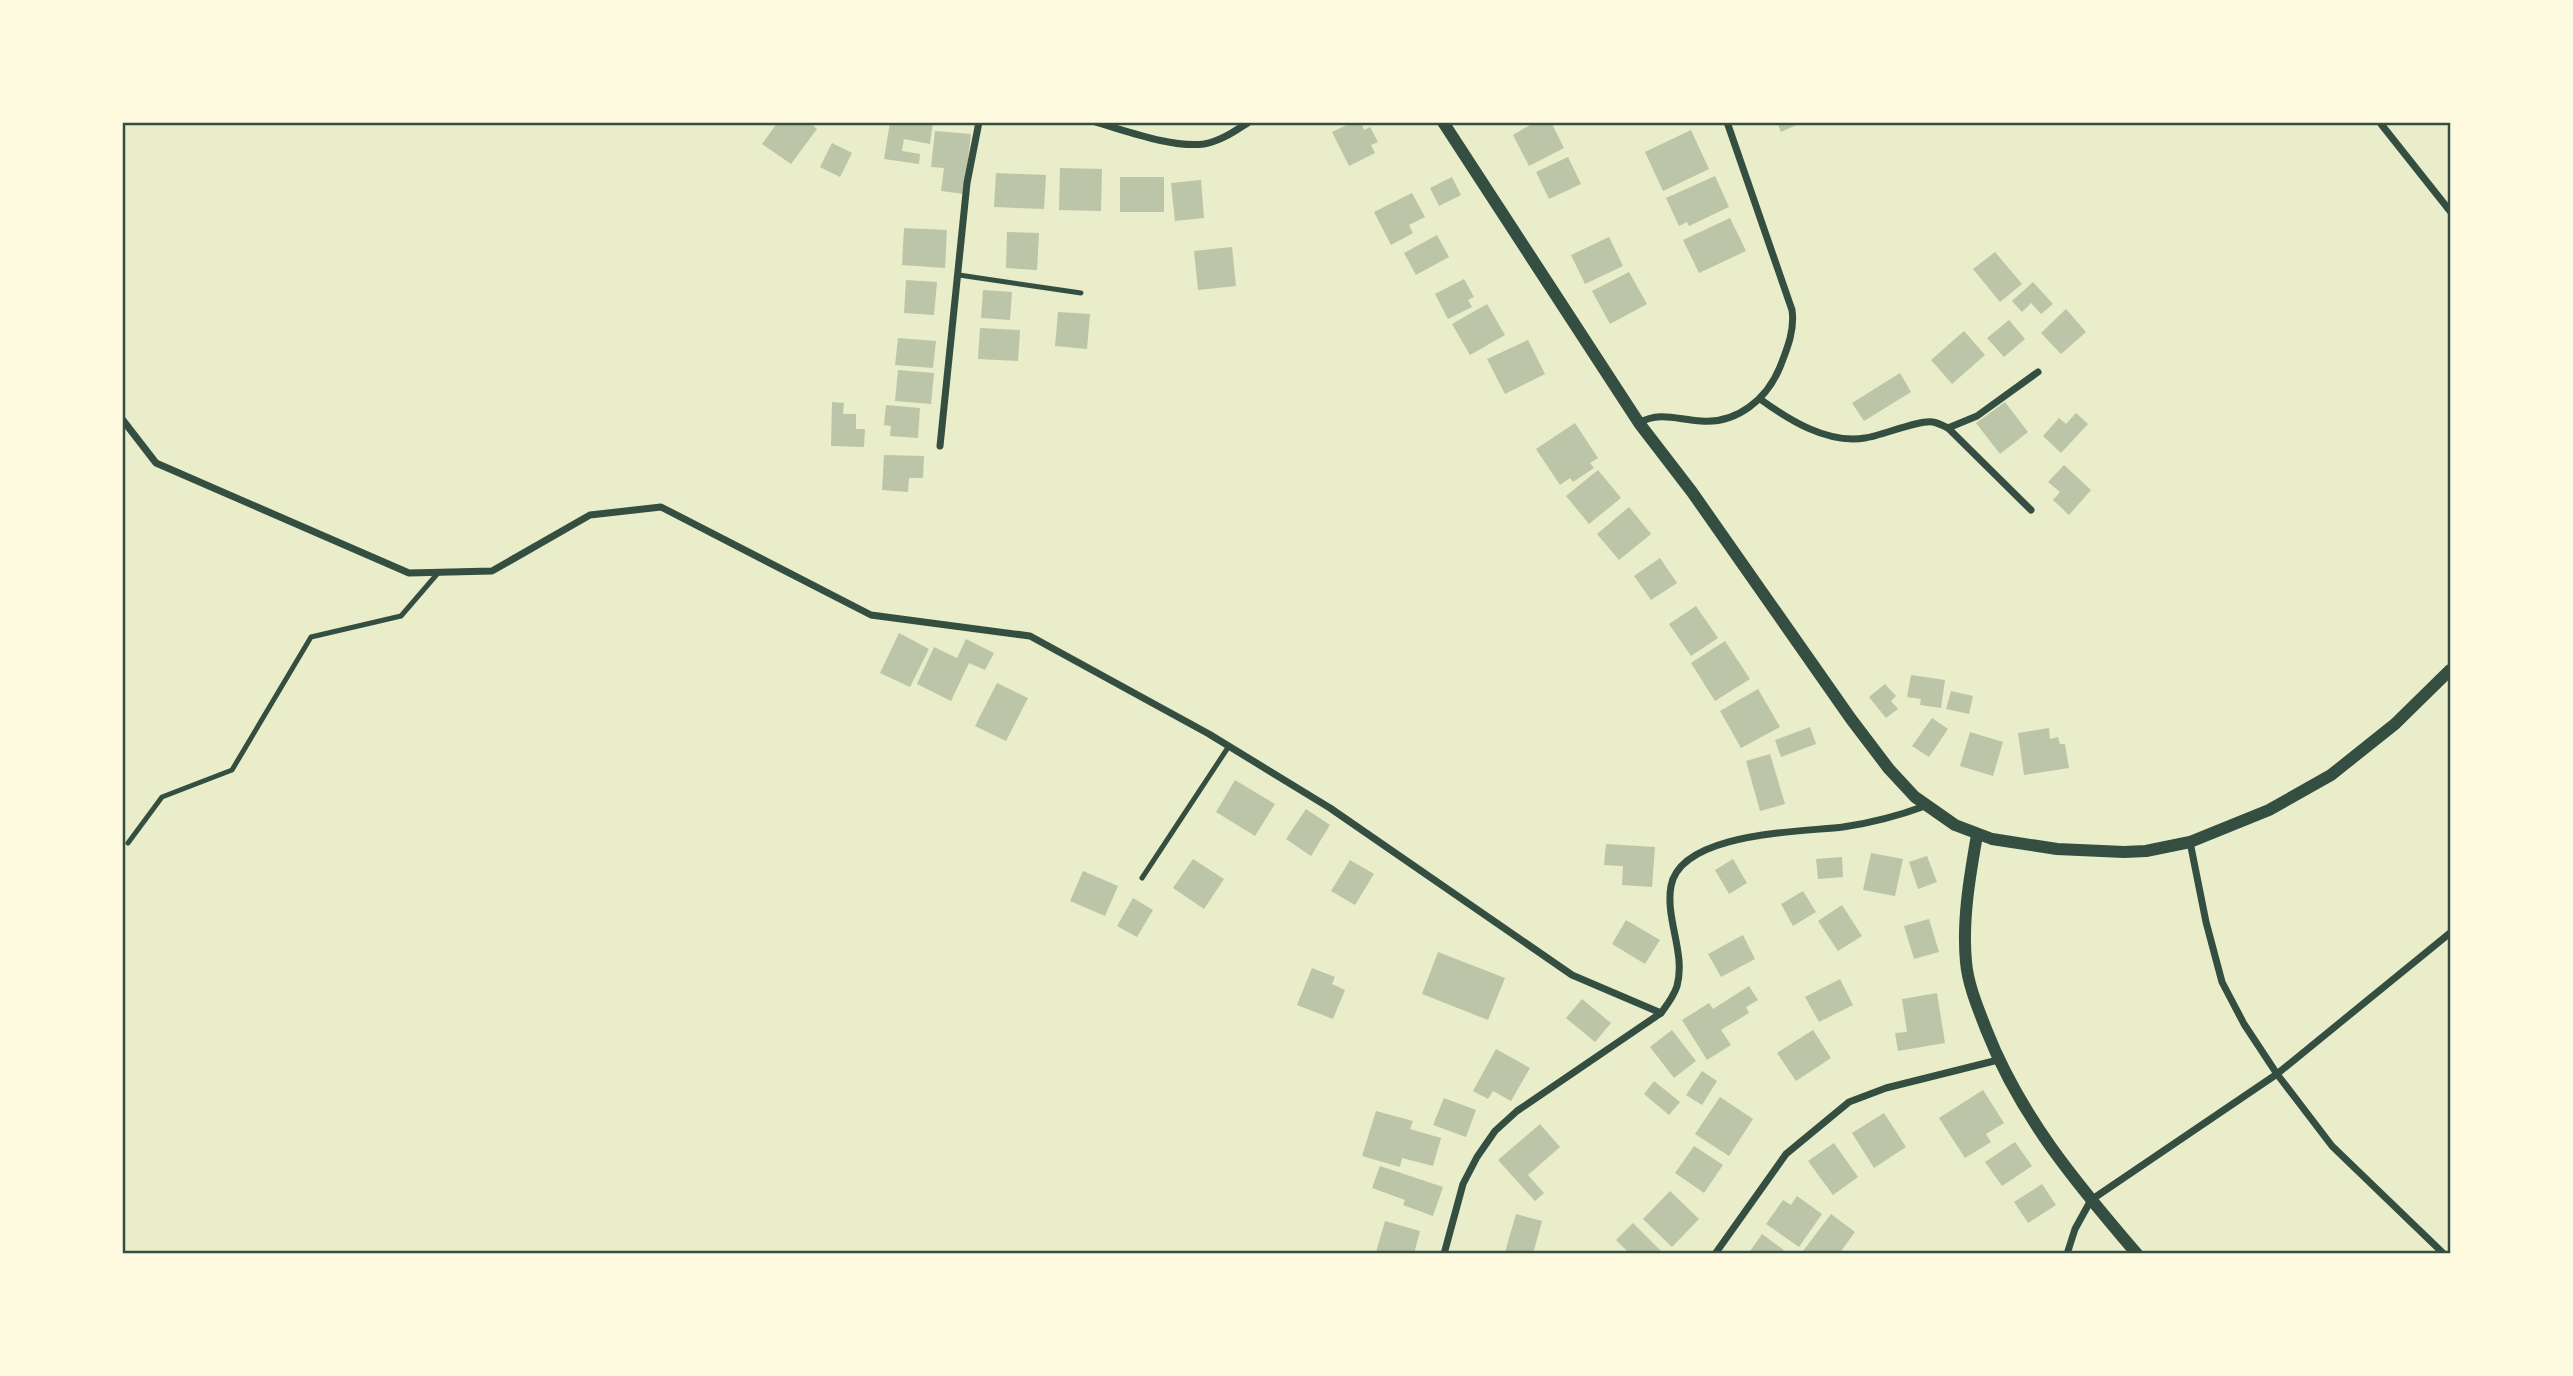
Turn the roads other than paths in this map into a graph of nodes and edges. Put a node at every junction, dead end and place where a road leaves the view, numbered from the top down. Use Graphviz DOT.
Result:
graph roads {
  1 [pos="979,122"];
  2 [pos="1095,122"];
  3 [pos="1250,122"];
  4 [pos="1443,122"];
  5 [pos="1727,122"];
  6 [pos="2381,124"];
  7 [pos="2451,211"];
  8 [pos="959,275"];
  9 [pos="1081,293"];
  10 [pos="2038,372"];
  11 [pos="1760,399"];
  12 [pos="122,419"];
  13 [pos="1639,423"];
  14 [pos="1948,428"];
  15 [pos="940,446"];
  16 [pos="2031,510"];
  17 [pos="438,573"];
  18 [pos="2451,670"];
  19 [pos="1229,746"];
  20 [pos="1925,806"];
  21 [pos="1977,835"];
  22 [pos="2190,842"];
  23 [pos="128,843"];
  24 [pos="1142,878"];
  25 [pos="2451,933"];
  26 [pos="1661,1013"];
  27 [pos="1998,1060"];
  28 [pos="2277,1074"];
  29 [pos="2091,1200"];
  30 [pos="1444,1254"];
  31 [pos="1714,1254"];
  32 [pos="2067,1254"];
  33 [pos="2137,1254"];
  34 [pos="2444,1254"];
  1 -- 8 [label="street"];
  2 -- 3 [label="street"];
  4 -- 13 [label="street"];
  5 -- 11 [label="street"];
  6 -- 7 [label="street"];
  8 -- 9 [label="lane"];
  8 -- 15 [label="street"];
  10 -- 14 [label="street"];
  11 -- 13 [label="street"];
  11 -- 14 [label="street"];
  12 -- 17 [label="street"];
  13 -- 20 [label="street"];
  14 -- 16 [label="street"];
  17 -- 19 [label="street"];
  17 -- 23 [label="lane"];
  18 -- 22 [label="street"];
  19 -- 24 [label="lane"];
  19 -- 26 [label="street"];
  20 -- 21 [label="street"];
  20 -- 26 [label="street"];
  21 -- 22 [label="street"];
  21 -- 27 [label="street"];
  22 -- 28 [label="street"];
  25 -- 28 [label="street"];
  26 -- 30 [label="street"];
  27 -- 29 [label="street"];
  27 -- 31 [label="street"];
  28 -- 29 [label="street"];
  28 -- 34 [label="street"];
  29 -- 32 [label="street"];
  29 -- 33 [label="street"];
}
